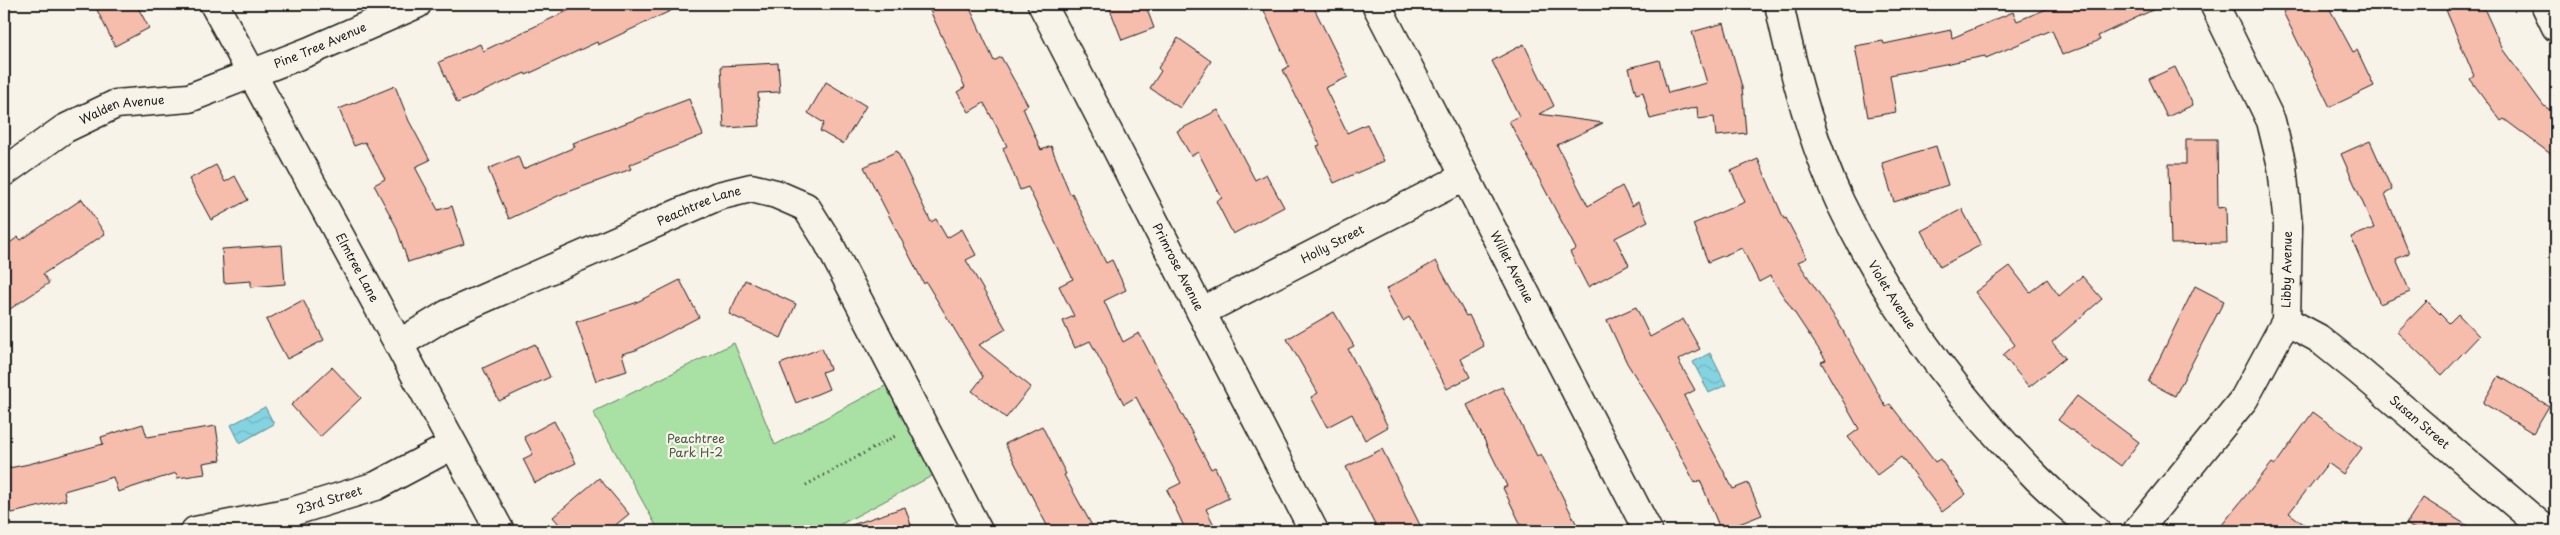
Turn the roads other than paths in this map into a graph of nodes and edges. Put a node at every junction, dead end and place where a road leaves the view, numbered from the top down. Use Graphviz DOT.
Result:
graph roads {
  1 [pos="214,4"];
  2 [pos="417,4"];
  3 [pos="1042,4"];
  4 [pos="1376,4"];
  5 [pos="1779,4"];
  6 [pos="2214,4"];
  7 [pos="2545,4"];
  8 [pos="2556,27"];
  9 [pos="251,72"];
  10 [pos="4,172"];
  11 [pos="1464,177"];
  12 [pos="1201,312"];
  13 [pos="2286,321"];
  14 [pos="399,344"];
  15 [pos="453,445"];
  16 [pos="195,531"];
  17 [pos="500,531"];
  18 [pos="978,531"];
  19 [pos="1314,531"];
  20 [pos="1648,531"];
  21 [pos="2096,531"];
  22 [pos="2137,531"];
  23 [pos="2547,531"];
  1 -- 9 [label="street, Elmtree Lane"];
  2 -- 9 [label="street, Pine Tree Avenue"];
  3 -- 12 [label="street, Primrose Avenue"];
  4 -- 11 [label="street, Willet Avenue"];
  5 -- 21 [label="street, Violet Avenue"];
  6 -- 13 [label="street, Libby Avenue"];
  7 -- 8 [label="street"];
  9 -- 10 [label="street, Walden Avenue"];
  9 -- 14 [label="street, Elmtree Lane"];
  11 -- 12 [label="street, Holly Street"];
  11 -- 20 [label="street, Willet Avenue"];
  12 -- 19 [label="street, Primrose Avenue"];
  13 -- 22 [label="street, Libby Avenue"];
  13 -- 23 [label="street, Susan Street"];
  14 -- 15 [label="street, Elmtree Lane"];
  14 -- 18 [label="street, Peachtree Lane"];
  15 -- 16 [label="street, 23rd Street"];
  15 -- 17 [label="street, Elmtree Lane"];
}
